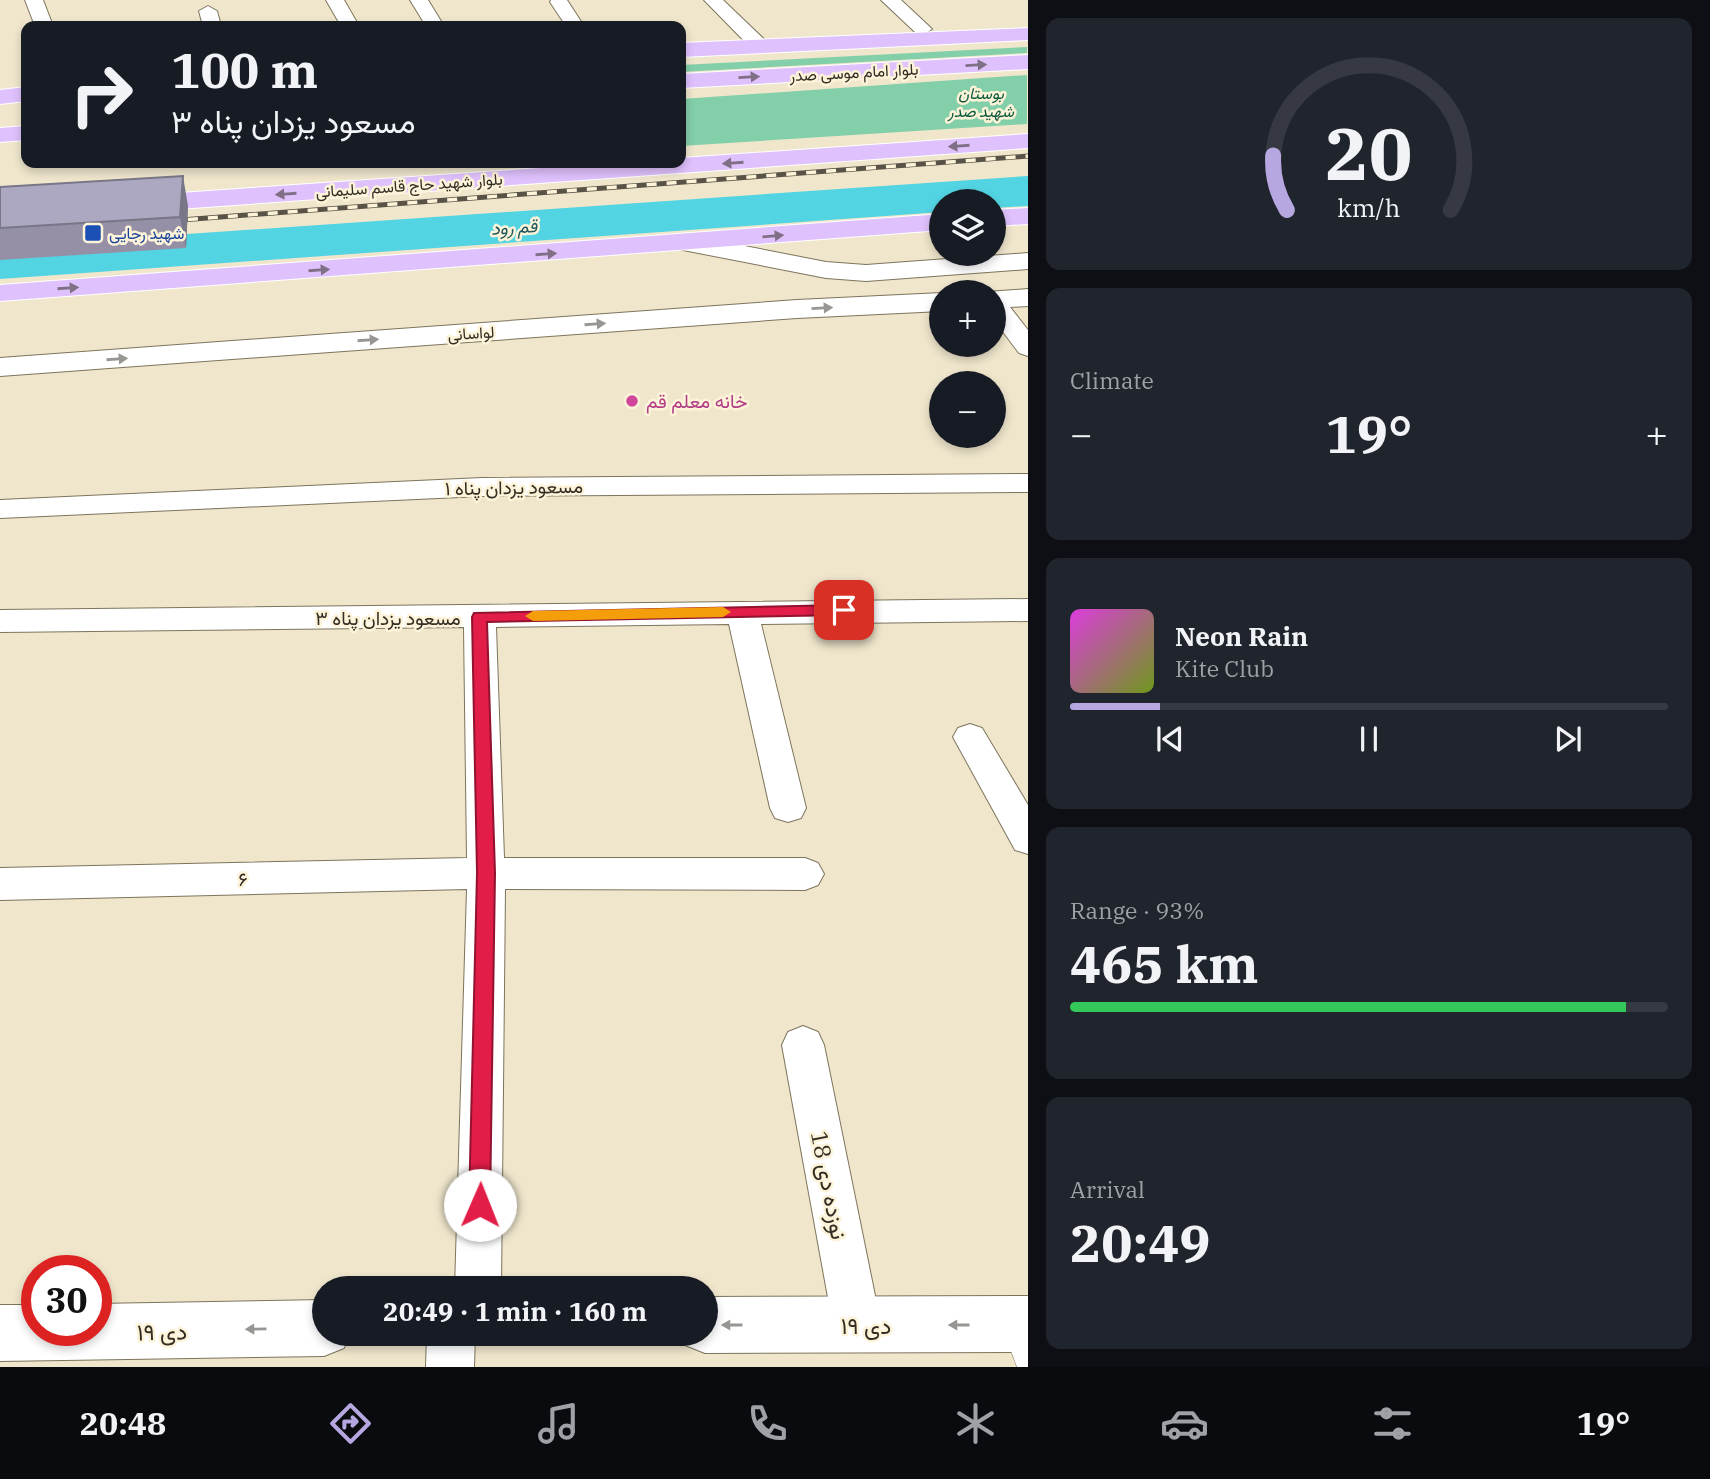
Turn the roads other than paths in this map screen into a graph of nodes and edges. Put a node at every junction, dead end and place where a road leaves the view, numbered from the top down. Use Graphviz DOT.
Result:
graph roads {
  1 [pos="34,0"];
  2 [pos="335,0"];
  3 [pos="419,0"];
  4 [pos="713,0"];
  5 [pos="890,0"];
  6 [pos="559,2"];
  7 [pos="42,21"];
  8 [pos="347,21"];
  9 [pos="432,21"];
  10 [pos="572,21"];
  11 [pos="1027,22"];
  12 [pos="923,29"];
  13 [pos="1027,34"];
  14 [pos="761,47"];
  15 [pos="686,50"];
  16 [pos="1027,62"];
  17 [pos="686,81"];
  18 [pos="21,95"];
  19 [pos="0,97"];
  20 [pos="21,133"];
  21 [pos="0,135"];
  22 [pos="1027,141"];
  23 [pos="686,165"];
  24 [pos="645,168"];
  25 [pos="107,206"];
  26 [pos="1027,216"];
  27 [pos="1006,217"];
  28 [pos="929,223"];
  29 [pos="834,231"];
  30 [pos="688,243"];
  31 [pos="929,260"];
  32 [pos="1027,261"];
  33 [pos="1006,262"];
  34 [pos="951,266"];
  35 [pos="0,293"];
  36 [pos="1027,297"];
  37 [pos="1006,300"];
  38 [pos="929,303"];
  39 [pos="1006,318"];
  40 [pos="1027,348"];
  41 [pos="0,367"];
  42 [pos="1027,483"];
  43 [pos="0,509"];
  44 [pos="1027,610"];
  45 [pos="742,612"];
  46 [pos="480,617"];
  47 [pos="0,621"];
  48 [pos="970,737"];
  49 [pos="788,808"];
  50 [pos="1027,839"];
  51 [pos="486,873"];
  52 [pos="805,874"];
  53 [pos="0,884"];
  54 [pos="803,1045"];
  55 [pos="478,1276"];
  56 [pos="718,1325"];
  57 [pos="858,1325"];
  58 [pos="312,1329"];
  59 [pos="112,1337"];
  60 [pos="1023,1337"];
  61 [pos="451,1346"];
  62 [pos="450,1367"];
  1 -- 7 [label="street"];
  2 -- 8 [label="street"];
  3 -- 9 [label="street"];
  4 -- 14 [label="street"];
  5 -- 12 [label="street"];
  6 -- 10 [label="street"];
  11 -- 12 [label="main road"];
  12 -- 14 [label="main road"];
  13 -- 14 [label="main road, بلوار امام موسی صدر"];
  14 -- 15 [label="main road, بلوار امام موسی صدر"];
  17 -- 16 [label="main road, بلوار امام موسی صدر, one-way"];
  18 -- 19 [label="main road"];
  20 -- 21 [label="main road"];
  22 -- 23 [label="main road, بلوار شهید حاج قاسم سلیمانی, one-way"];
  24 -- 25 [label="main road, بلوار شهید حاج قاسم سلیمانی, one-way"];
  26 -- 27 [label="main road"];
  28 -- 29 [label="main road"];
  30 -- 29 [label="main road, one-way"];
  29 -- 31 [label="main road"];
  30 -- 34 [label="main road"];
  35 -- 30 [label="main road, one-way"];
  32 -- 33 [label="main road"];
  36 -- 37 [label="main road"];
  41 -- 38 [label="main road, لواسانی, one-way"];
  39 -- 40 [label="street"];
  42 -- 43 [label="street, ۱ مسعود یزدان پناه"];
  44 -- 45 [label="street, ۳ مسعود یزدان پناه"];
  45 -- 46 [label="street, ۳ مسعود یزدان پناه"];
  45 -- 49 [label="street"];
  46 -- 47 [label="street, ۳ مسعود یزدان پناه"];
  46 -- 51 [label="street"];
  48 -- 50 [label="street"];
  51 -- 52 [label="street, ۶"];
  51 -- 53 [label="street, ۶"];
  51 -- 55 [label="street"];
  54 -- 57 [label="street, نوزده دی 18"];
  57 -- 56 [label="main road, ۱۹ دی, one-way"];
  60 -- 57 [label="main road, ۱۹ دی, one-way"];
  58 -- 59 [label="main road, ۱۹ دی, one-way"];
  61 -- 62 [label="street"];
}
